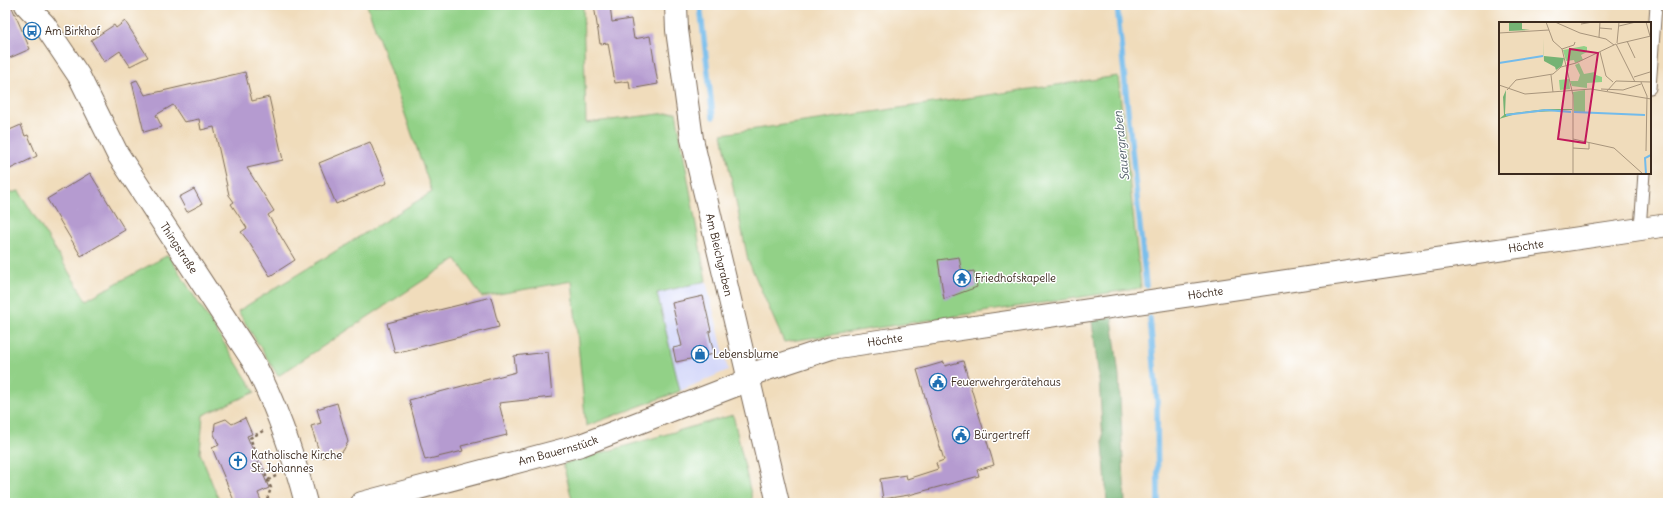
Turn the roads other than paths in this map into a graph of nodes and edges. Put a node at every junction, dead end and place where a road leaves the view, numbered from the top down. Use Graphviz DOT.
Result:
graph roads {
  1 [pos="26,5"];
  2 [pos="676,5"];
  3 [pos="1656,5"];
  4 [pos="1651,74"];
  5 [pos="1644,174"];
  6 [pos="1668,225"];
  7 [pos="1640,229"];
  8 [pos="748,378"];
  9 [pos="306,503"];
  10 [pos="362,503"];
  11 [pos="778,503"];
  1 -- 9 [label="street, Thingstraße"];
  2 -- 8 [label="street, Am Bleichgraben"];
  3 -- 4 [label="lane"];
  5 -- 7 [label="lane"];
  6 -- 7 [label="street, Höchte"];
  7 -- 8 [label="street, Höchte"];
  8 -- 10 [label="street, Am Bauernstück"];
  8 -- 11 [label="street, Am Bleichgraben"];
}
